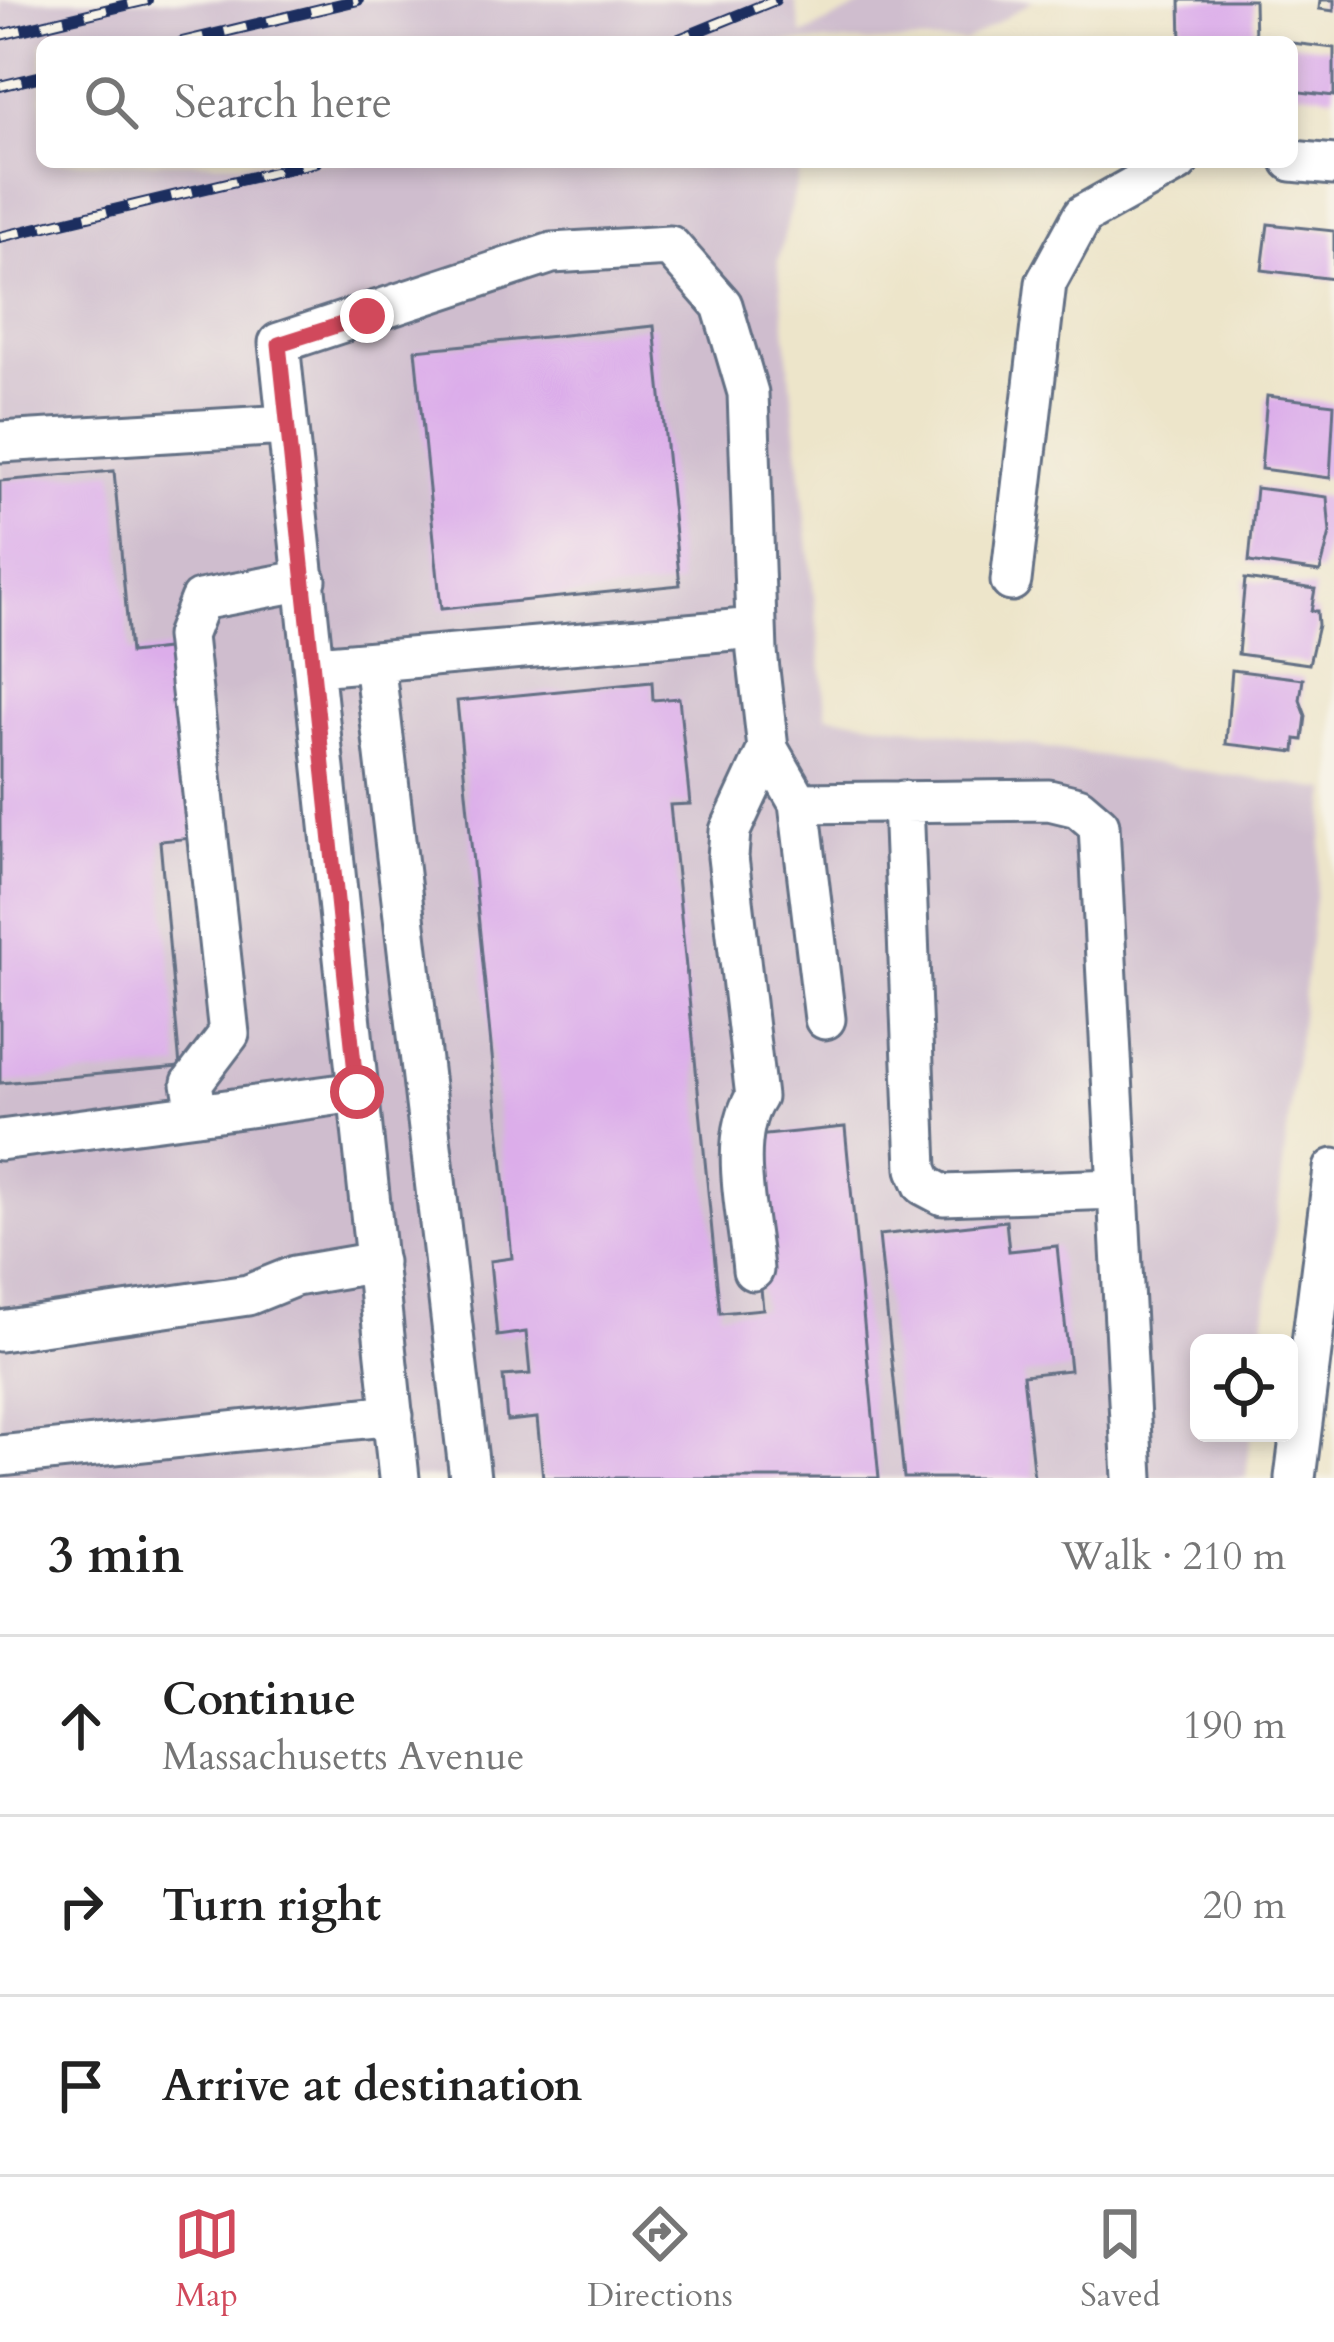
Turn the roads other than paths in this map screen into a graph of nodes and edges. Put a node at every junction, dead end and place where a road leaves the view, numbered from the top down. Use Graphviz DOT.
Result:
graph roads {
  1 [pos="1298,162"];
  2 [pos="1334,166"];
  3 [pos="1167,168"];
  4 [pos="286,425"];
  5 [pos="0,442"];
  6 [pos="306,580"];
  7 [pos="1011,581"];
  8 [pos="756,628"];
  9 [pos="374,661"];
  10 [pos="316,666"];
  11 [pos="768,748"];
  12 [pos="903,801"];
  13 [pos="799,803"];
  14 [pos="825,1019"];
  15 [pos="357,1092"];
  16 [pos="197,1114"];
  17 [pos="0,1140"];
  18 [pos="1334,1168"];
  19 [pos="1116,1189"];
  20 [pos="377,1262"];
  21 [pos="753,1270"];
  22 [pos="0,1331"];
  23 [pos="393,1415"];
  24 [pos="0,1456"];
  25 [pos="400,1478"];
  26 [pos="470,1478"];
  27 [pos="1133,1478"];
  28 [pos="1295,1478"];
  1 -- 2 [label="street"];
  3 -- 7 [label="street"];
  4 -- 5 [label="street"];
  4 -- 6 [label="street"];
  4 -- 8 [label="street"];
  6 -- 10 [label="street"];
  6 -- 16 [label="street"];
  8 -- 9 [label="street"];
  8 -- 11 [label="street"];
  9 -- 10 [label="street"];
  9 -- 26 [label="street"];
  10 -- 15 [label="street"];
  11 -- 13 [label="street"];
  11 -- 21 [label="street"];
  12 -- 13 [label="street"];
  12 -- 19 [label="street"];
  12 -- 19 [label="street"];
  13 -- 14 [label="street"];
  15 -- 16 [label="street"];
  15 -- 20 [label="street"];
  16 -- 17 [label="street"];
  18 -- 28 [label="street"];
  19 -- 27 [label="street"];
  20 -- 22 [label="street"];
  20 -- 23 [label="street"];
  23 -- 24 [label="street"];
  23 -- 25 [label="street"];
}
